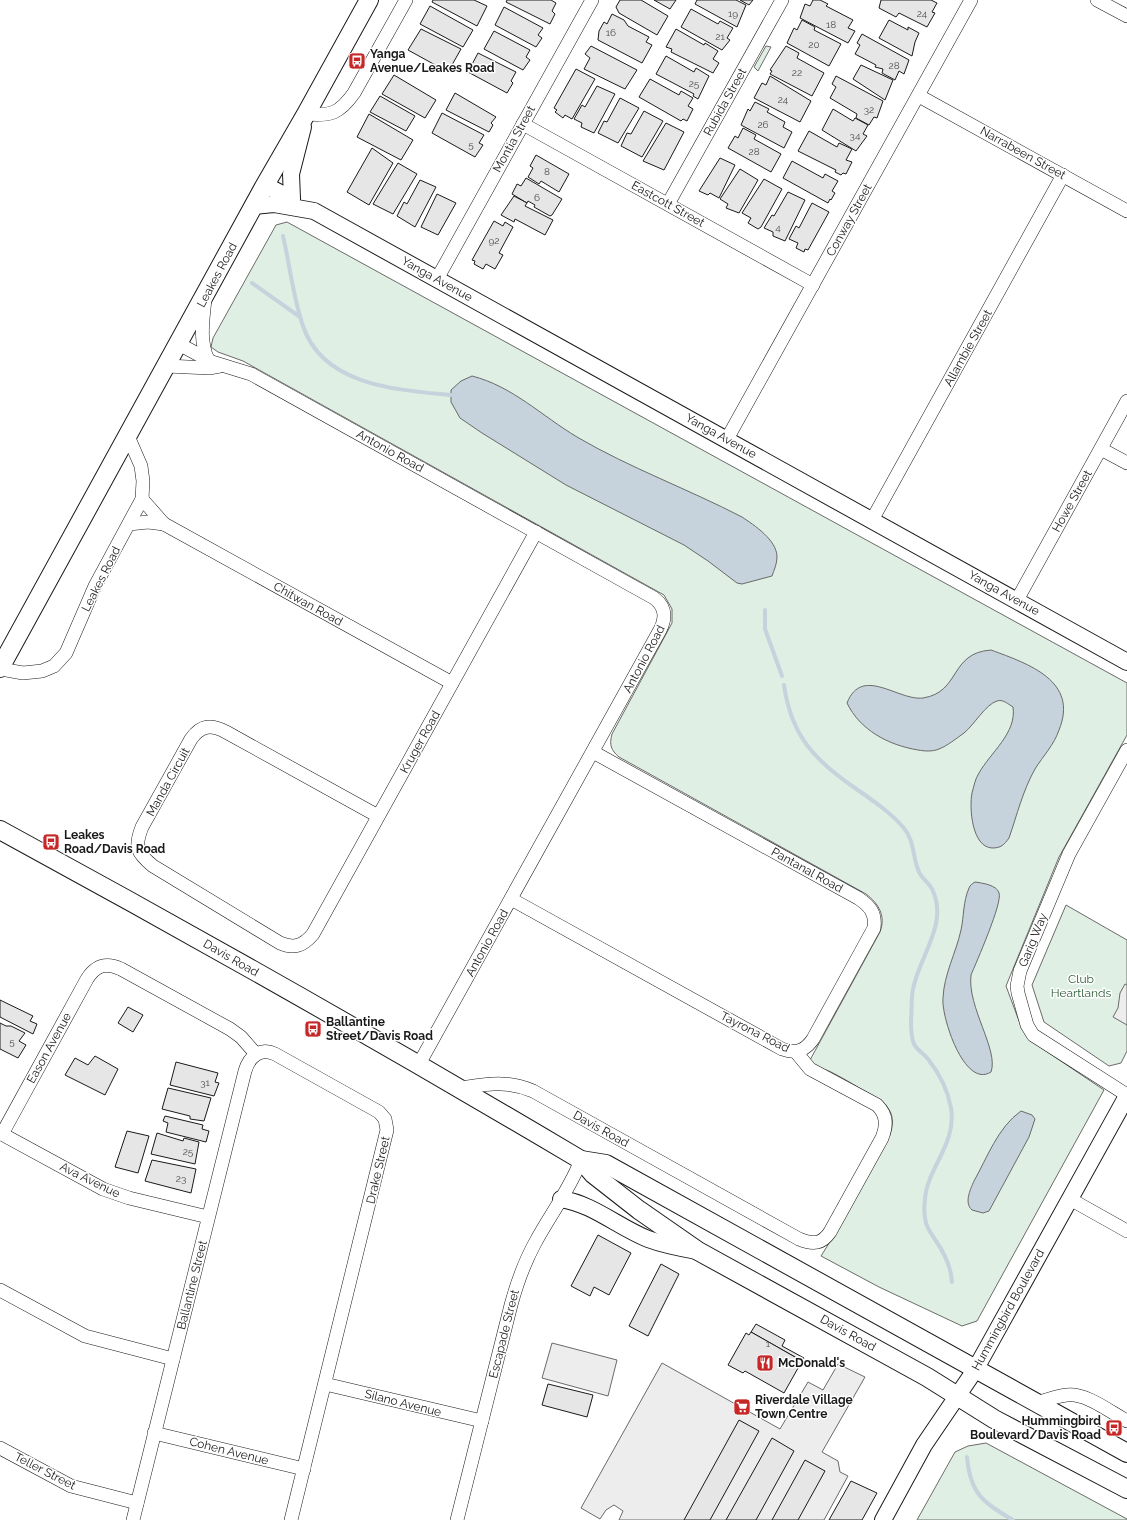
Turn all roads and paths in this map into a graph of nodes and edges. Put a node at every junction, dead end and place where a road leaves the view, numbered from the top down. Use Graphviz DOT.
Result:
graph roads {
  1 [pos="368,0"];
  2 [pos="406,0"];
  3 [pos="592,0"];
  4 [pos="782,0"];
  5 [pos="971,0"];
  6 [pos="1097,0"];
  7 [pos="1127,16"];
  8 [pos="919,96"];
  9 [pos="306,114"];
  10 [pos="523,124"];
  11 [pos="1063,175"];
  12 [pos="265,185"];
  13 [pos="292,199"];
  14 [pos="668,204"];
  15 [pos="254,206"];
  16 [pos="1127,210"];
  17 [pos="314,211"];
  18 [pos="437,279"];
  19 [pos="813,285"];
  20 [pos="206,296"];
  21 [pos="179,344"];
  22 [pos="208,360"];
  23 [pos="167,366"];
  24 [pos="224,366"];
  25 [pos="1127,401"];
  26 [pos="128,436"];
  27 [pos="727,439"];
  28 [pos="1101,449"];
  29 [pos="1127,463"];
  30 [pos="142,499"];
  31 [pos="872,520"];
  32 [pos="129,524"];
  33 [pos="164,524"];
  34 [pos="536,532"];
  35 [pos="1016,600"];
  36 [pos="1127,662"];
  37 [pos="0,668"];
  38 [pos="452,683"];
  39 [pos="1127,750"];
  40 [pos="593,752"];
  41 [pos="378,816"];
  42 [pos="0,830"];
  43 [pos="511,899"];
  44 [pos="298,947"];
  45 [pos="796,1052"];
  46 [pos="256,1054"];
  47 [pos="419,1064"];
  48 [pos="461,1088"];
  49 [pos="1127,1096"];
  50 [pos="1,1133"];
  51 [pos="581,1160"];
  52 [pos="561,1199"];
  53 [pos="1070,1199"];
  54 [pos="208,1217"];
  55 [pos="1127,1231"];
  56 [pos="819,1242"];
  57 [pos="698,1251"];
  58 [pos="0,1290"];
  59 [pos="173,1359"];
  60 [pos="975,1370"];
  61 [pos="325,1384"];
  62 [pos="957,1396"];
  63 [pos="1037,1403"];
  64 [pos="482,1421"];
  65 [pos="1127,1421"];
  66 [pos="154,1432"];
  67 [pos="0,1448"];
  68 [pos="1127,1453"];
  69 [pos="304,1469"];
  70 [pos="1127,1489"];
  71 [pos="137,1503"];
  72 [pos="133,1520"];
  73 [pos="291,1520"];
  74 [pos="457,1520"];
  75 [pos="883,1520"];
  1 -- 9 [label="main road, Leakes Road"];
  2 -- 9 [label="street"];
  3 -- 10 [label="street, Montia Street"];
  4 -- 14 [label="street, Rubida Street"];
  5 -- 8 [label="street, Conway Street"];
  6 -- 7 [label="street"];
  8 -- 11 [label="street, Narrabeen Street"];
  8 -- 19 [label="street, Conway Street"];
  9 -- 12 [label="main road, Leakes Road"];
  9 -- 13 [label="street"];
  10 -- 14 [label="street, Eastcott Street"];
  10 -- 18 [label="street, Montia Street"];
  11 -- 16 [label="street, Narrabeen Street"];
  11 -- 31 [label="street, Allambie Street"];
  12 -- 13 [label="street, Yanga Avenue"];
  12 -- 15 [label="main road, Leakes Road"];
  13 -- 17 [label="street, Yanga Avenue"];
  14 -- 19 [label="street, Eastcott Street"];
  15 -- 17 [label="street, Yanga Avenue"];
  15 -- 20 [label="main road, Leakes Road"];
  17 -- 18 [label="street, Yanga Avenue"];
  18 -- 27 [label="street, Yanga Avenue"];
  19 -- 27 [label="street, Conway Street"];
  20 -- 21 [label="main road, Leakes Road"];
  20 -- 22 [label="street"];
  21 -- 22 [label="street, Antonio Road"];
  21 -- 23 [label="main road, Leakes Road"];
  22 -- 24 [label="street, Antonio Road"];
  23 -- 24 [label="street, Antonio Road"];
  23 -- 26 [label="main road, Leakes Road"];
  24 -- 34 [label="street, Antonio Road"];
  25 -- 28 [label="street, Howe Street"];
  26 -- 30 [label="street, Leakes Road"];
  26 -- 37 [label="main road, Leakes Road"];
  27 -- 31 [label="street, Yanga Avenue"];
  28 -- 29 [label="street"];
  28 -- 35 [label="street, Howe Street"];
  30 -- 32 [label="street, Leakes Road"];
  30 -- 33 [label="street, Chitwan Road"];
  31 -- 35 [label="street, Yanga Avenue"];
  32 -- 33 [label="street, Chitwan Road"];
  32 -- 37 [label="street, Leakes Road"];
  33 -- 38 [label="street, Chitwan Road"];
  34 -- 38 [label="street, Kruger Road"];
  34 -- 40 [label="street, Antonio Road"];
  35 -- 36 [label="street, Yanga Avenue"];
  38 -- 41 [label="street, Kruger Road"];
  39 -- 49 [label="street, Garig Way"];
  40 -- 43 [label="street, Antonio Road"];
  40 -- 45 [label="street, Pantanal Road"];
  41 -- 44 [label="street, Kruger Road"];
  41 -- 44 [label="street, Manda Circuit"];
  42 -- 47 [label="main road, Davis Road"];
  43 -- 45 [label="street, Tayrona Road"];
  43 -- 47 [label="street, Antonio Road"];
  45 -- 56 [label="street, Tayrona Road"];
  46 -- 50 [label="street, Eason Avenue"];
  46 -- 54 [label="street, Ballantine Street"];
  46 -- 61 [label="street, Drake Street"];
  47 -- 48 [label="main road, Davis Road"];
  48 -- 51 [label="main road, Davis Road"];
  48 -- 56 [label="street, Davis Road"];
  49 -- 53 [label="street, Hummingbird Boulevard"];
  50 -- 54 [label="street, Ava Avenue"];
  51 -- 52 [label="street, Escapade Street"];
  51 -- 57 [label="main road, Davis Road"];
  51 -- 60 [label="main road, Davis Road"];
  52 -- 57 [label="street"];
  52 -- 64 [label="street, Escapade Street"];
  53 -- 55 [label="street"];
  53 -- 60 [label="street, Hummingbird Boulevard"];
  54 -- 59 [label="street, Ballantine Street"];
  57 -- 62 [label="main road, Davis Road"];
  58 -- 59 [label="street"];
  59 -- 66 [label="street, Ballantine Street"];
  60 -- 62 [label="street, Hummingbird Boulevard"];
  60 -- 63 [label="main road, Davis Road"];
  61 -- 64 [label="street, Silano Avenue"];
  61 -- 69 [label="street, Drake Street"];
  62 -- 70 [label="main road, Davis Road"];
  62 -- 75 [label="street, Hummingbird Boulevard"];
  63 -- 65 [label="street"];
  63 -- 68 [label="main road, Davis Road"];
  64 -- 74 [label="street, Escapade Street"];
  66 -- 69 [label="street, Cohen Avenue"];
  66 -- 71 [label="street, Ballantine Street"];
  67 -- 71 [label="street, Teller Street"];
  69 -- 73 [label="street, Drake Street"];
  71 -- 72 [label="street, Ballantine Street"];
}
